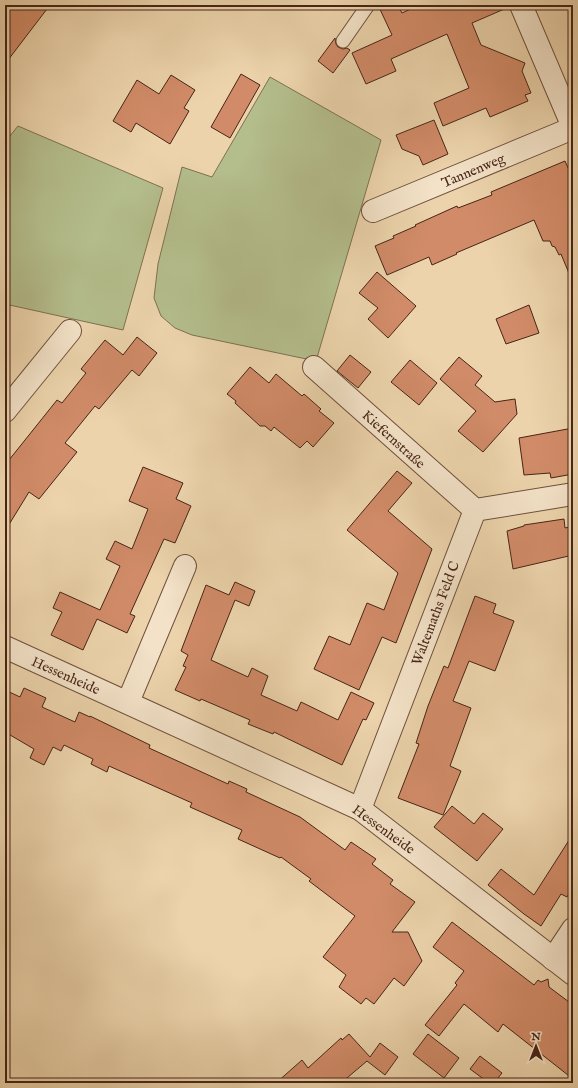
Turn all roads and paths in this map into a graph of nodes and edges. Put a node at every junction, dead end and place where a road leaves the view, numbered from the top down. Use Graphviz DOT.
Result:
graph roads {
  1 [pos="368,5"];
  2 [pos="522,5"];
  3 [pos="343,41"];
  4 [pos="573,127"];
  5 [pos="373,211"];
  6 [pos="70,331"];
  7 [pos="314,367"];
  8 [pos="5,411"];
  9 [pos="573,494"];
  10 [pos="475,510"];
  11 [pos="185,566"];
  12 [pos="5,647"];
  13 [pos="128,702"];
  14 [pos="360,809"];
  15 [pos="573,929"];
  16 [pos="553,959"];
  17 [pos="573,974"];
  1 -- 3 [label="lane"];
  2 -- 4 [label="street, Tannenweg"];
  4 -- 5 [label="street, Tannenweg"];
  6 -- 8 [label="street"];
  7 -- 10 [label="street, Kiefernstraße"];
  9 -- 10 [label="street"];
  10 -- 14 [label="street, Waltemaths Feld C"];
  11 -- 13 [label="street"];
  12 -- 13 [label="street, Hessenheide"];
  13 -- 14 [label="street, Hessenheide"];
  14 -- 16 [label="street, Hessenheide"];
  15 -- 16 [label="street"];
  16 -- 17 [label="street, Hessenheide"];
}
